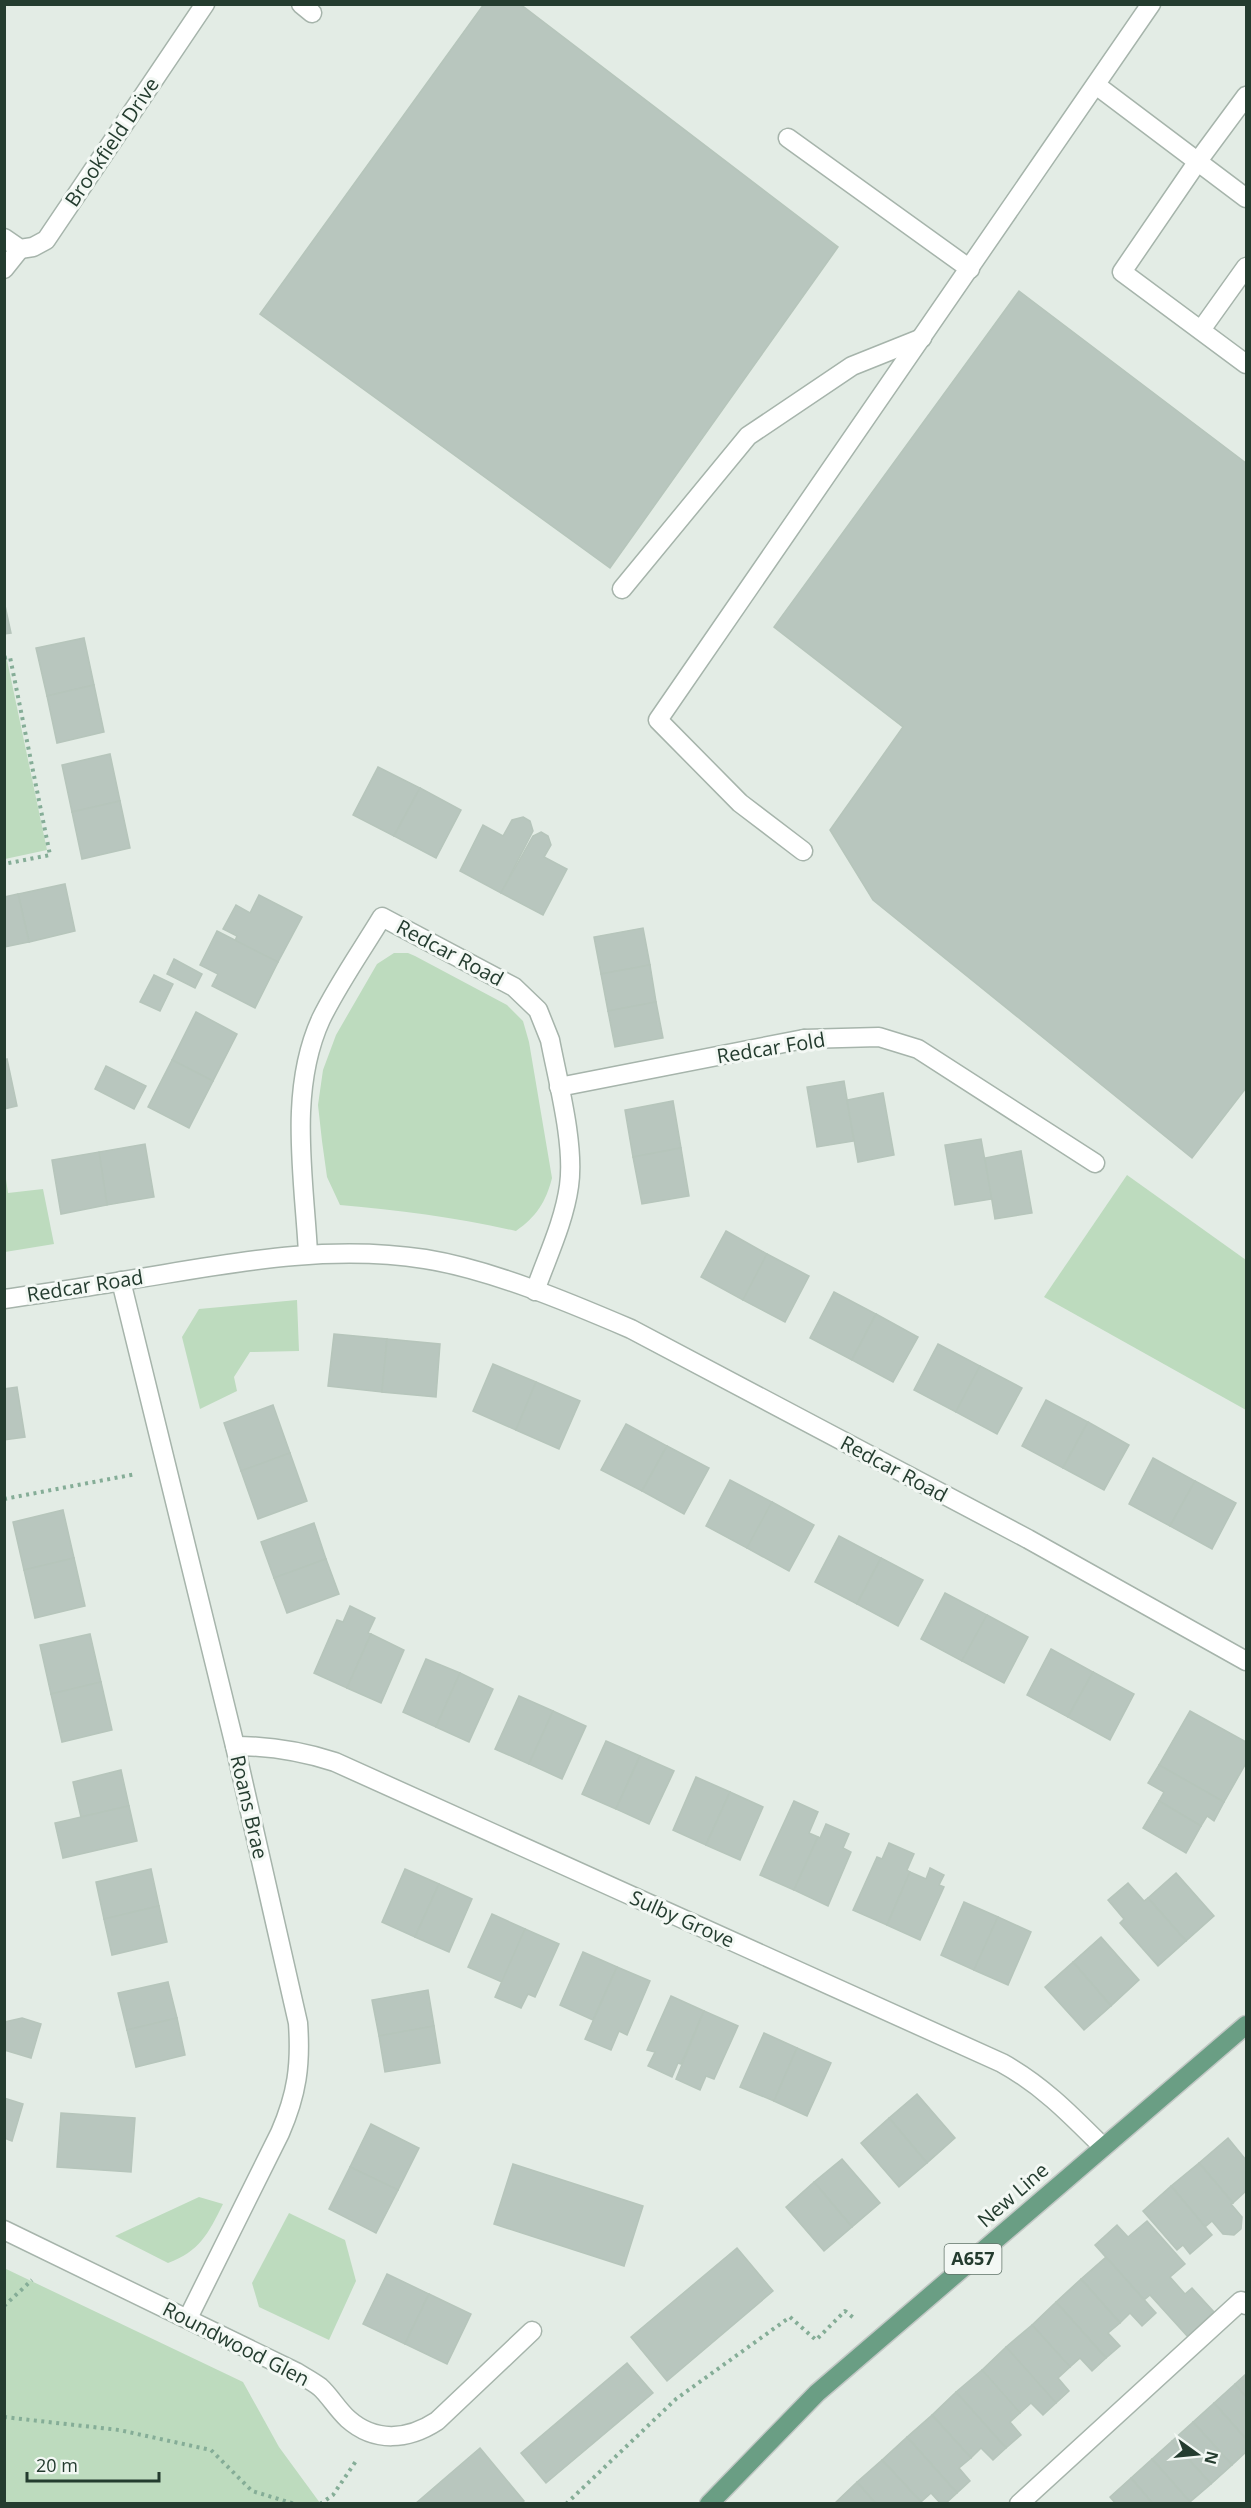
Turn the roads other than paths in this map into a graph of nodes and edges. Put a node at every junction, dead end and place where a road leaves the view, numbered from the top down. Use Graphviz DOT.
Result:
graph roads {
  1 [pos="205,4"];
  2 [pos="1150,4"];
  3 [pos="1096,85"];
  4 [pos="1246,96"];
  5 [pos="788,138"];
  6 [pos="1198,161"];
  7 [pos="1246,198"];
  8 [pos="4,238"];
  9 [pos="20,249"];
  10 [pos="1246,267"];
  11 [pos="4,269"];
  12 [pos="970,269"];
  13 [pos="1201,330"];
  14 [pos="922,338"];
  15 [pos="1246,364"];
  16 [pos="622,589"];
  17 [pos="803,851"];
  18 [pos="559,1087"];
  19 [pos="1095,1163"];
  20 [pos="308,1253"];
  21 [pos="122,1281"];
  22 [pos="535,1291"];
  23 [pos="4,1299"];
  24 [pos="1246,1661"];
  25 [pos="235,1746"];
  26 [pos="1246,2025"];
  27 [pos="1103,2147"];
  28 [pos="4,2230"];
  29 [pos="1246,2305"];
  30 [pos="188,2318"];
  31 [pos="532,2331"];
  32 [pos="709,2504"];
  33 [pos="1019,2504"];
  1 -- 9 [label="street, Brookfield Drive"];
  2 -- 3 [label="street"];
  3 -- 6 [label="street"];
  3 -- 12 [label="street"];
  4 -- 6 [label="street"];
  5 -- 12 [label="street"];
  6 -- 7 [label="street"];
  6 -- 13 [label="street"];
  8 -- 9 [label="street"];
  9 -- 11 [label="street"];
  10 -- 13 [label="street"];
  12 -- 14 [label="street"];
  13 -- 15 [label="street"];
  14 -- 16 [label="street"];
  14 -- 17 [label="street"];
  18 -- 19 [label="street, Redcar Fold"];
  18 -- 20 [label="street, Redcar Road"];
  18 -- 22 [label="street, Redcar Road"];
  20 -- 21 [label="street, Redcar Road"];
  20 -- 22 [label="street, Redcar Road"];
  21 -- 23 [label="street, Redcar Road"];
  21 -- 25 [label="street, Roans Brae"];
  22 -- 24 [label="street, Redcar Road"];
  25 -- 27 [label="street, Sulby Grove"];
  25 -- 30 [label="street, Roans Brae"];
  26 -- 27 [label="main road, New Line / A657"];
  27 -- 32 [label="main road, New Line / A657"];
  28 -- 30 [label="street, Roundwood Glen"];
  29 -- 33 [label="street"];
  30 -- 31 [label="street, Roundwood Glen"];
}
